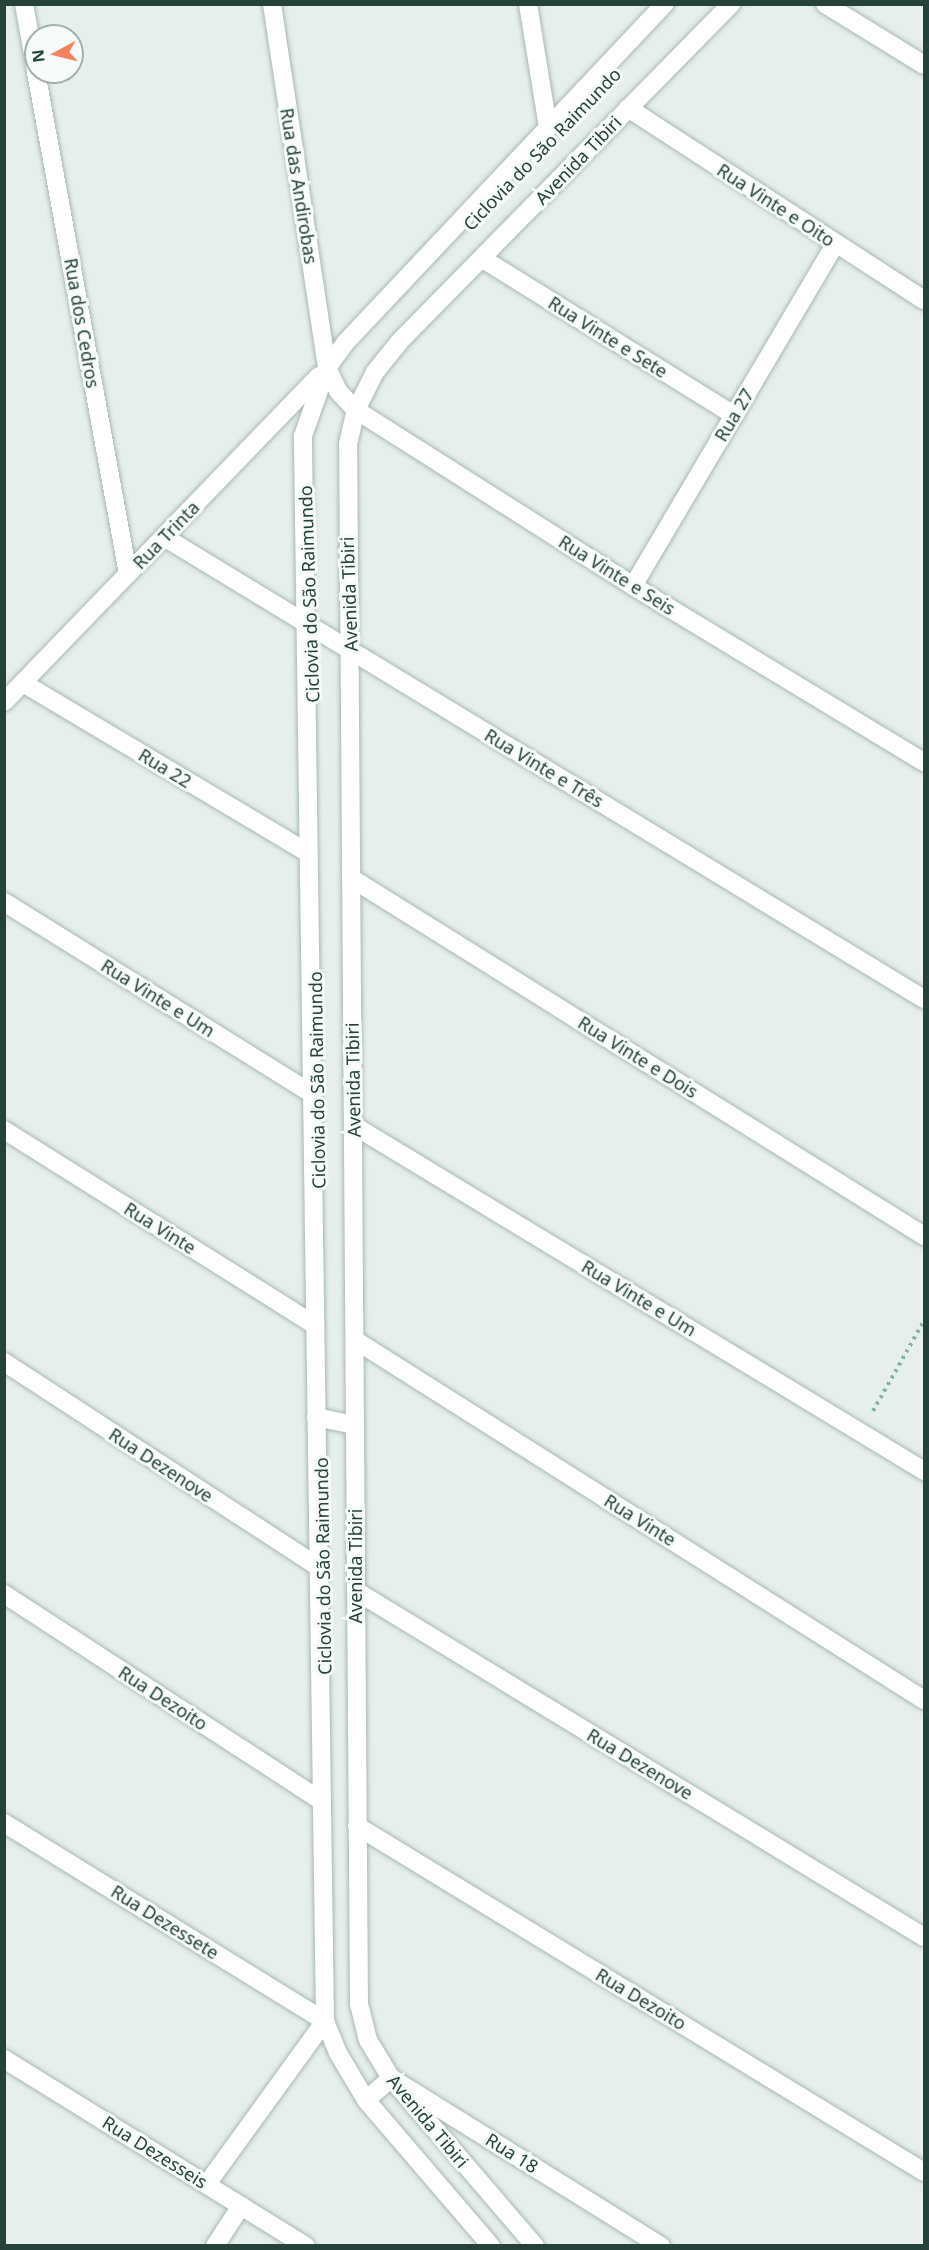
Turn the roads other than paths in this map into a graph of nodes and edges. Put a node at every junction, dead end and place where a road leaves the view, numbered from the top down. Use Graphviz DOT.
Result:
graph roads {
  1 [pos="24,4"];
  2 [pos="272,4"];
  3 [pos="528,4"];
  4 [pos="665,4"];
  5 [pos="731,4"];
  6 [pos="825,4"];
  7 [pos="28,24"];
  8 [pos="924,65"];
  9 [pos="38,84"];
  10 [pos="628,108"];
  11 [pos="548,127"];
  12 [pos="835,245"];
  13 [pos="483,259"];
  14 [pos="924,300"];
  15 [pos="327,368"];
  16 [pos="356,410"];
  17 [pos="734,415"];
  18 [pos="164,537"];
  19 [pos="128,574"];
  20 [pos="633,586"];
  21 [pos="305,626"];
  22 [pos="351,651"];
  23 [pos="23,683"];
  24 [pos="4,702"];
  25 [pos="924,762"];
  26 [pos="308,853"];
  27 [pos="351,878"];
  28 [pos="4,902"];
  29 [pos="924,999"];
  30 [pos="311,1093"];
  31 [pos="353,1125"];
  32 [pos="4,1130"];
  33 [pos="924,1236"];
  34 [pos="315,1325"];
  35 [pos="355,1340"];
  36 [pos="4,1362"];
  37 [pos="316,1417"];
  38 [pos="355,1425"];
  39 [pos="924,1472"];
  40 [pos="318,1567"];
  41 [pos="356,1591"];
  42 [pos="4,1594"];
  43 [pos="924,1700"];
  44 [pos="321,1801"];
  45 [pos="4,1823"];
  46 [pos="357,1826"];
  47 [pos="924,1936"];
  48 [pos="325,2021"];
  49 [pos="4,2059"];
  50 [pos="391,2078"];
  51 [pos="366,2100"];
  52 [pos="924,2172"];
  53 [pos="207,2184"];
  54 [pos="241,2206"];
  55 [pos="215,2246"];
  56 [pos="306,2246"];
  57 [pos="491,2246"];
  58 [pos="535,2246"];
  59 [pos="661,2246"];
  1 -- 7 [label="street, Rua dos Cedros"];
  2 -- 15 [label="street, Rua das Andirobas"];
  3 -- 11 [label="street"];
  4 -- 11 [label="street"];
  5 -- 10 [label="street, Avenida Tibiri"];
  6 -- 8 [label="street"];
  9 -- 19 [label="street, Rua dos Cedros"];
  10 -- 12 [label="street, Rua Vinte e Oito"];
  10 -- 13 [label="street, Avenida Tibiri"];
  11 -- 15 [label="street, Rua Trinta"];
  12 -- 14 [label="street, Rua Vinte e Oito"];
  12 -- 17 [label="street, Rua 27"];
  13 -- 16 [label="street, Avenida Tibiri"];
  13 -- 17 [label="street, Rua Vinte e Sete"];
  15 -- 16 [label="street, Rua Vinte e Seis"];
  15 -- 18 [label="street, Rua Trinta"];
  15 -- 21 [label="street, Avenida Tibiri"];
  16 -- 20 [label="street, Rua Vinte e Seis"];
  16 -- 22 [label="street, Avenida Tibiri"];
  17 -- 20 [label="street, Rua 27"];
  18 -- 19 [label="street, Rua Trinta"];
  18 -- 21 [label="street, Rua Vinte e Três"];
  19 -- 23 [label="street, Rua Trinta"];
  20 -- 25 [label="street, Rua Vinte e Seis"];
  21 -- 22 [label="street, Rua Vinte e Três"];
  21 -- 26 [label="street, Avenida Tibiri"];
  22 -- 27 [label="street, Avenida Tibiri"];
  22 -- 29 [label="street, Rua Vinte e Três"];
  23 -- 24 [label="street, Rua Trinta"];
  23 -- 26 [label="street, Rua 22"];
  26 -- 30 [label="street, Avenida Tibiri"];
  27 -- 31 [label="street, Avenida Tibiri"];
  27 -- 33 [label="street, Rua Vinte e Dois"];
  28 -- 30 [label="street, Rua Vinte e Um"];
  30 -- 34 [label="street, Avenida Tibiri"];
  31 -- 35 [label="street, Avenida Tibiri"];
  31 -- 39 [label="street, Rua Vinte e Um"];
  32 -- 34 [label="street, Rua Vinte"];
  34 -- 37 [label="street, Avenida Tibiri"];
  35 -- 38 [label="street, Avenida Tibiri"];
  35 -- 43 [label="street, Rua Vinte"];
  36 -- 40 [label="street, Rua Dezenove"];
  37 -- 38 [label="street"];
  37 -- 40 [label="street, Avenida Tibiri"];
  38 -- 41 [label="street, Avenida Tibiri"];
  40 -- 44 [label="street, Avenida Tibiri"];
  41 -- 46 [label="street, Avenida Tibiri"];
  41 -- 47 [label="street, Rua Dezenove"];
  42 -- 44 [label="street, Rua Dezoito"];
  44 -- 48 [label="street, Avenida Tibiri"];
  45 -- 48 [label="street, Rua Dezessete"];
  46 -- 50 [label="street, Avenida Tibiri"];
  46 -- 52 [label="street, Rua Dezoito"];
  48 -- 51 [label="street, Avenida Tibiri"];
  48 -- 53 [label="street"];
  49 -- 53 [label="street, Rua Dezesseis"];
  50 -- 51 [label="street"];
  50 -- 58 [label="street, Avenida Tibiri"];
  50 -- 59 [label="street, Rua 18"];
  51 -- 57 [label="street, Avenida Tibiri"];
  53 -- 54 [label="street, Rua Dezesseis"];
  54 -- 55 [label="street"];
  54 -- 56 [label="street, Rua Dezesseis"];
}
